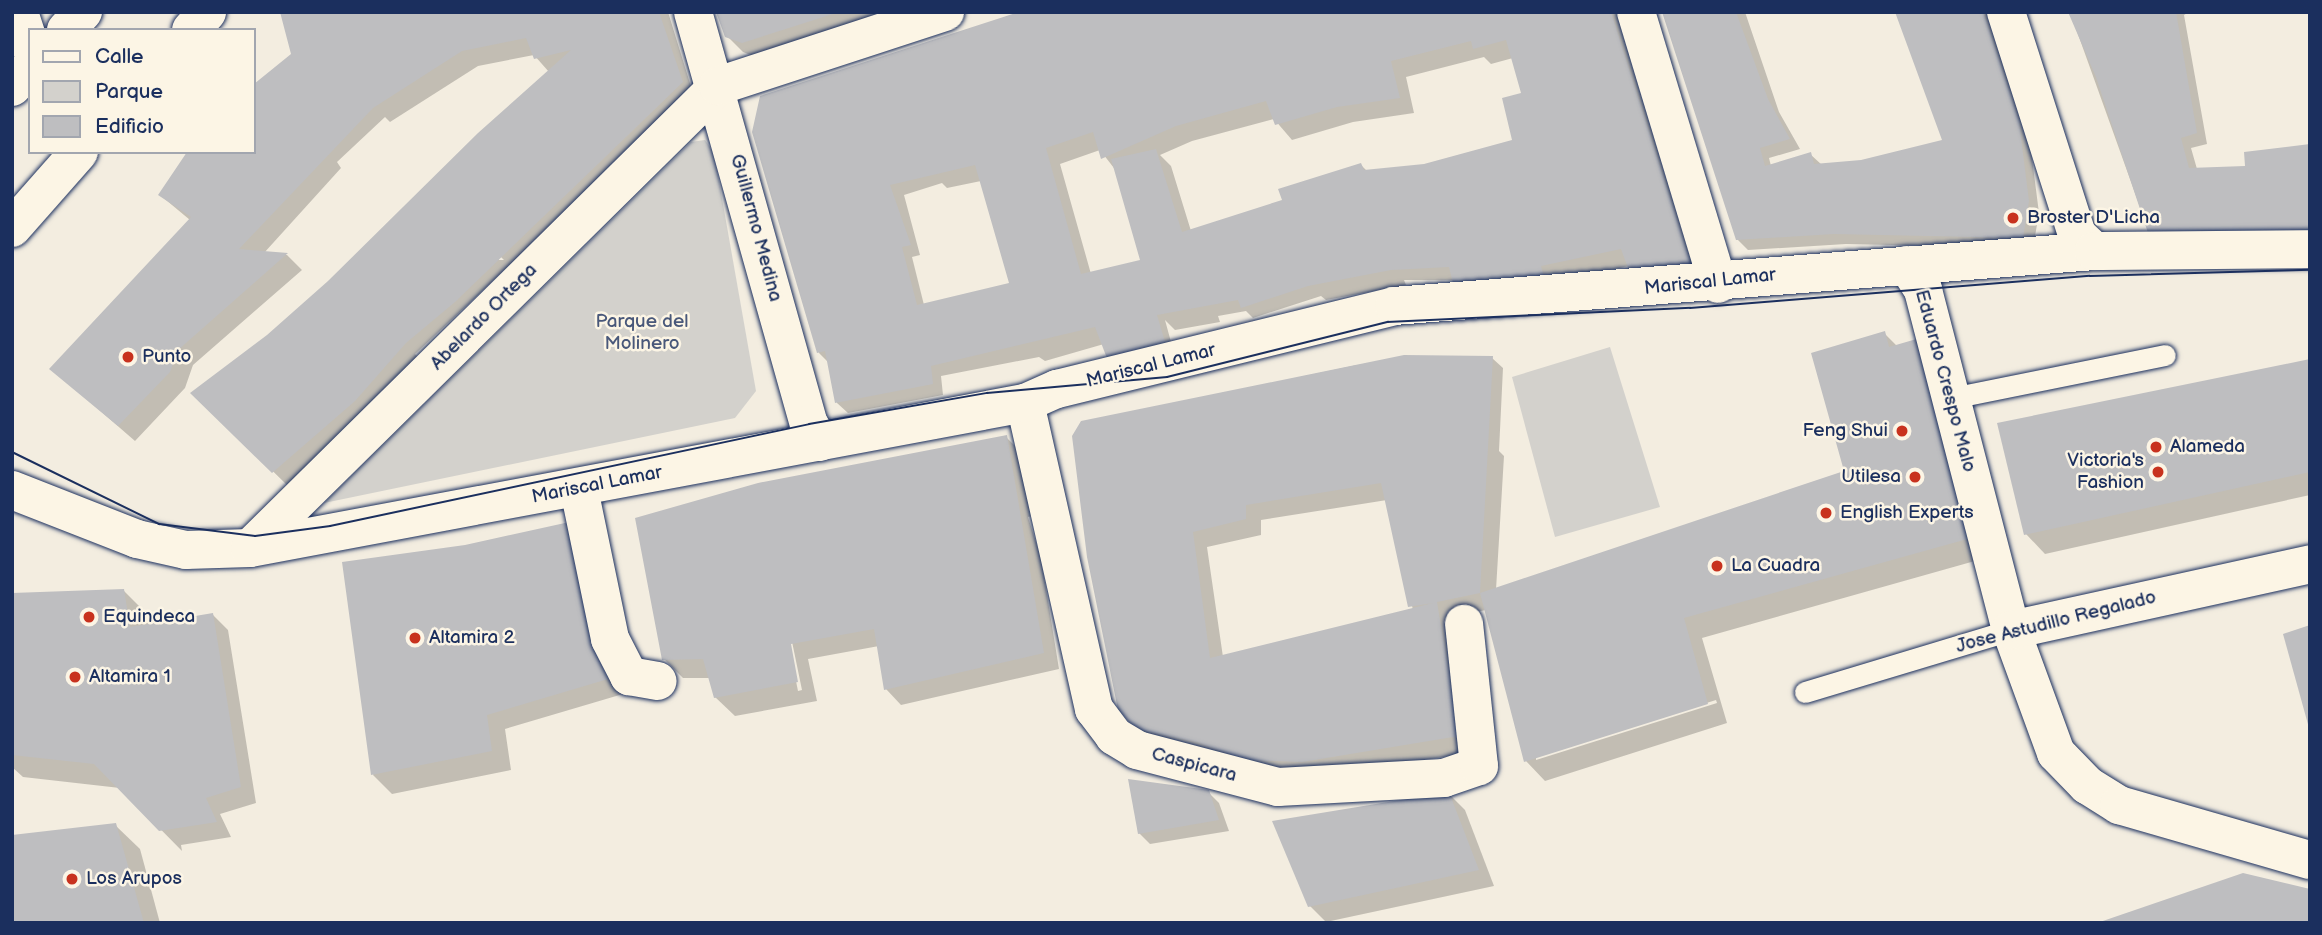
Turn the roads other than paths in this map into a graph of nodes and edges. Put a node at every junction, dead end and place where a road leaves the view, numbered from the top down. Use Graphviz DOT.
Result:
graph roads {
  1 [pos="19,12"];
  2 [pos="83,12"];
  3 [pos="207,12"];
  4 [pos="694,12"];
  5 [pos="945,12"];
  6 [pos="1636,12"];
  7 [pos="2006,12"];
  8 [pos="68,28"];
  9 [pos="193,28"];
  10 [pos="28,39"];
  11 [pos="28,70"];
  12 [pos="12,86"];
  13 [pos="718,86"];
  14 [pos="77,154"];
  15 [pos="12,228"];
  16 [pos="2310,248"];
  17 [pos="2095,251"];
  18 [pos="1907,265"];
  19 [pos="1718,284"];
  20 [pos="2165,355"];
  21 [pos="1952,398"];
  22 [pos="1025,403"];
  23 [pos="821,442"];
  24 [pos="579,489"];
  25 [pos="12,490"];
  26 [pos="250,548"];
  27 [pos="2310,564"];
  28 [pos="1464,624"];
  29 [pos="2011,630"];
  30 [pos="658,681"];
  31 [pos="1805,692"];
  32 [pos="2310,860"];
  1 -- 10 [label="street"];
  2 -- 8 [label="street"];
  3 -- 9 [label="street"];
  4 -- 13 [label="street, Guillermo Medina"];
  5 -- 13 [label="street"];
  6 -- 19 [label="street"];
  7 -- 17 [label="street"];
  11 -- 12 [label="street"];
  13 -- 23 [label="street, Guillermo Medina"];
  13 -- 26 [label="street, Abelardo Ortega"];
  14 -- 15 [label="street"];
  16 -- 17 [label="street, Mariscal Lamar"];
  17 -- 18 [label="street, Mariscal Lamar"];
  18 -- 19 [label="street, Mariscal Lamar"];
  18 -- 21 [label="street, Eduardo Crespo Malo"];
  19 -- 22 [label="street, Mariscal Lamar"];
  20 -- 21 [label="lane"];
  21 -- 29 [label="street, Eduardo Crespo Malo"];
  22 -- 23 [label="street, Mariscal Lamar"];
  22 -- 28 [label="street, Caspicara"];
  23 -- 24 [label="street, Mariscal Lamar"];
  24 -- 26 [label="street, Mariscal Lamar"];
  24 -- 30 [label="street"];
  25 -- 26 [label="street, Mariscal Lamar"];
  27 -- 29 [label="street, Jose Astudillo Regalado"];
  29 -- 31 [label="lane, Jose Astudillo Regalado"];
  29 -- 32 [label="street, Eduardo Crespo Malo"];
}
